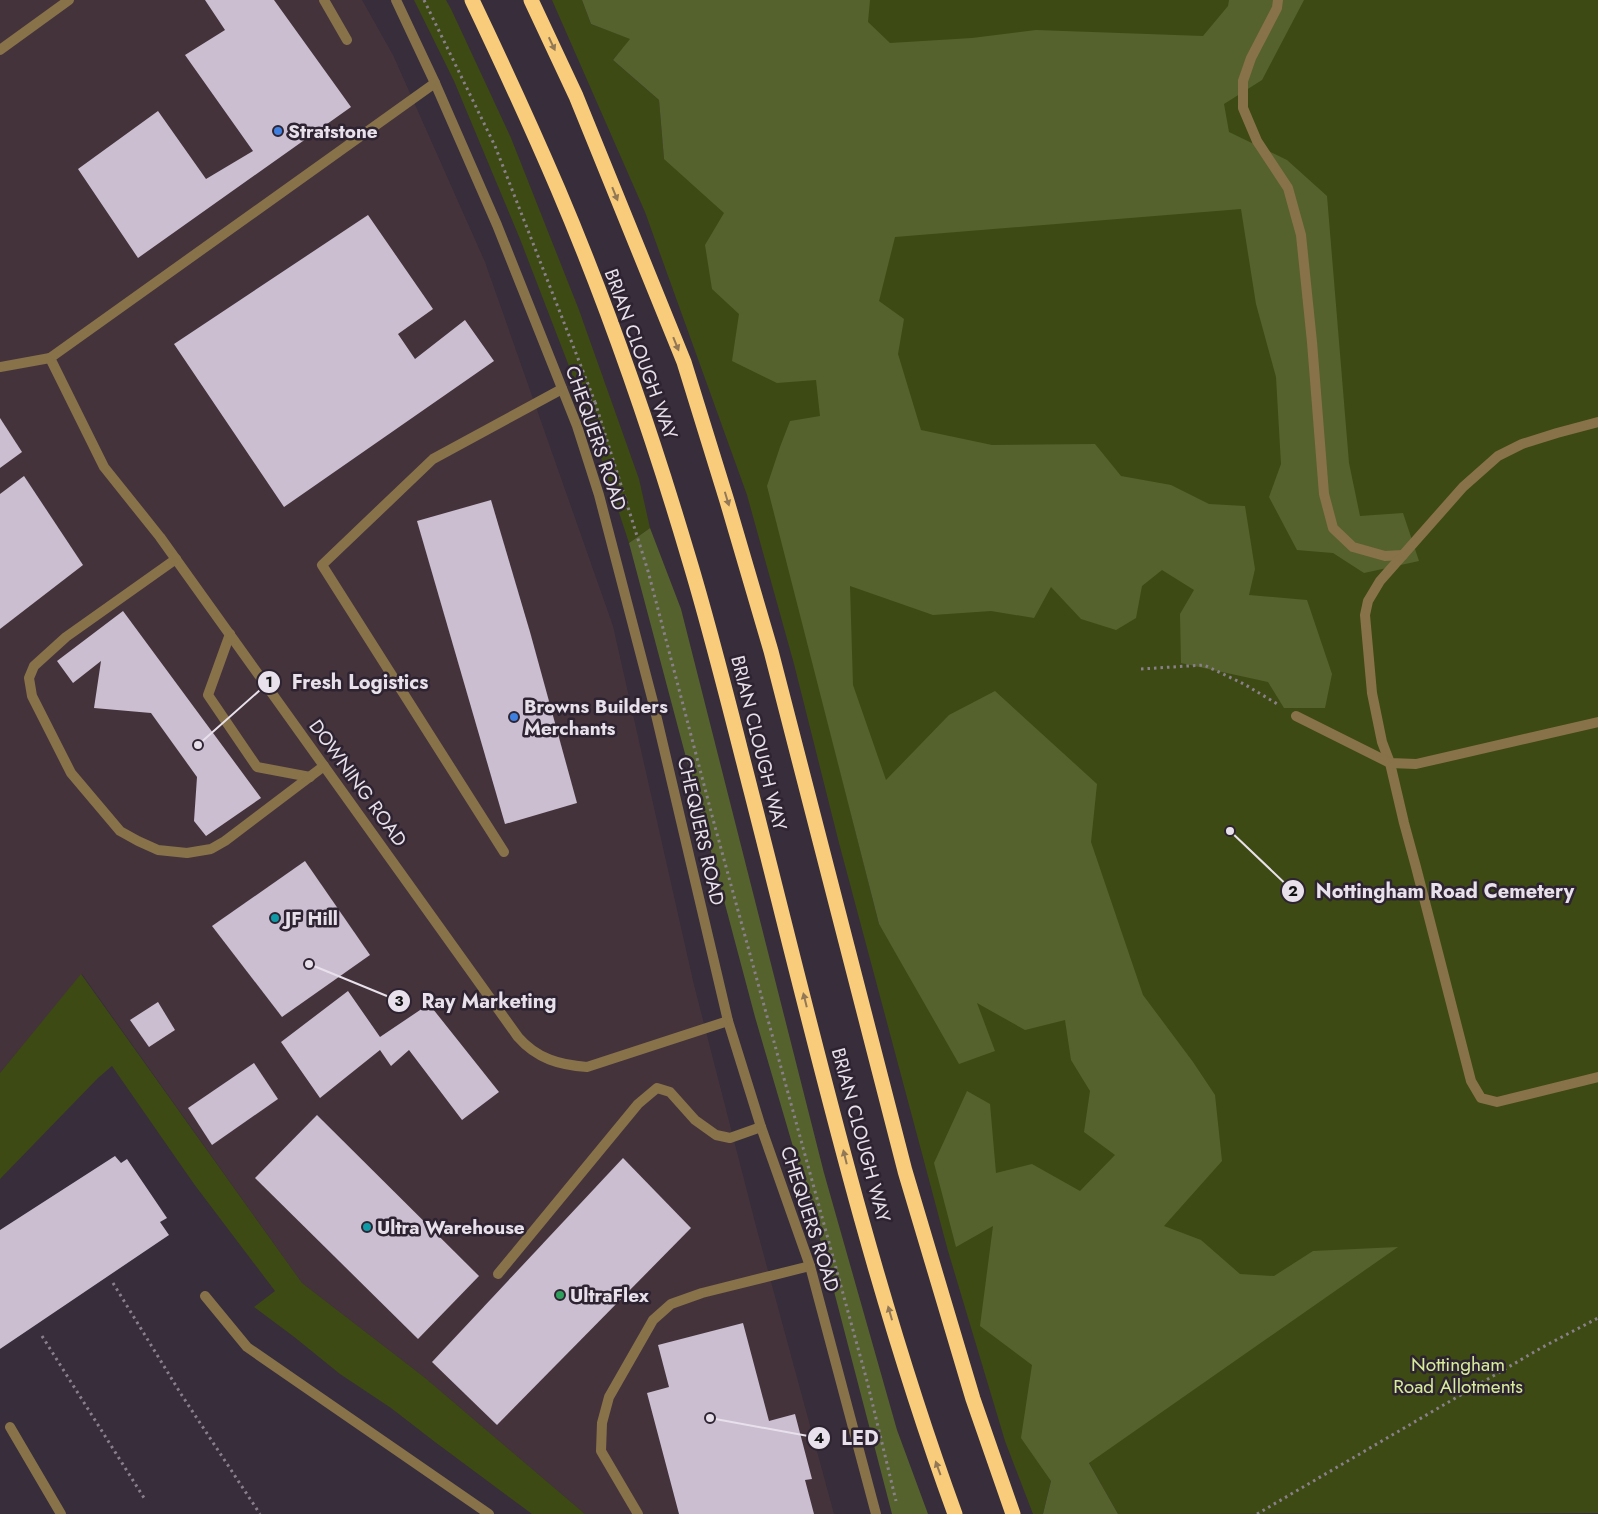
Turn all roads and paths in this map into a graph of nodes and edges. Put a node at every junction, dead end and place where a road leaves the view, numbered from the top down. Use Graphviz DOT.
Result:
graph roads {
  1 [pos="69,0"];
  2 [pos="324,0"];
  3 [pos="396,0"];
  4 [pos="424,0"];
  5 [pos="472,0"];
  6 [pos="532,0"];
  7 [pos="1278,0"];
  8 [pos="347,40"];
  9 [pos="0,50"];
  10 [pos="435,83"];
  11 [pos="50,358"];
  12 [pos="0,367"];
  13 [pos="562,389"];
  14 [pos="595,402"];
  15 [pos="1598,422"];
  16 [pos="1403,555"];
  17 [pos="176,559"];
  18 [pos="230,634"];
  19 [pos="1141,669"];
  20 [pos="1296,716"];
  21 [pos="1598,722"];
  22 [pos="1390,763"];
  23 [pos="324,766"];
  24 [pos="310,777"];
  25 [pos="504,852"];
  26 [pos="728,1021"];
  27 [pos="1598,1077"];
  28 [pos="761,1127"];
  29 [pos="810,1266"];
  30 [pos="498,1274"];
  31 [pos="113,1283"];
  32 [pos="205,1296"];
  33 [pos="1598,1318"];
  34 [pos="42,1336"];
  35 [pos="10,1427"];
  36 [pos="146,1501"];
  37 [pos="897,1504"];
  38 [pos="62,1514"];
  39 [pos="260,1514"];
  40 [pos="489,1514"];
  41 [pos="638,1514"];
  42 [pos="876,1514"];
  43 [pos="955,1514"];
  44 [pos="1013,1514"];
  45 [pos="1257,1514"];
  1 -- 9 [label="street"];
  2 -- 8 [label="street"];
  3 -- 10 [label="street, CHEQUERS ROAD"];
  4 -- 14 [label="path"];
  43 -- 5 [label="highway, BRIAN CLOUGH WAY, one-way"];
  6 -- 44 [label="highway, BRIAN CLOUGH WAY, one-way"];
  7 -- 16 [label="street"];
  10 -- 11 [label="street"];
  10 -- 13 [label="street, CHEQUERS ROAD"];
  11 -- 12 [label="street"];
  11 -- 17 [label="street, DOWNING ROAD"];
  13 -- 14 [label="path"];
  13 -- 25 [label="street"];
  13 -- 26 [label="street, CHEQUERS ROAD"];
  14 -- 37 [label="path"];
  15 -- 16 [label="street"];
  16 -- 22 [label="street"];
  17 -- 18 [label="street, DOWNING ROAD"];
  17 -- 24 [label="street"];
  18 -- 23 [label="street, DOWNING ROAD"];
  18 -- 24 [label="street"];
  19 -- 20 [label="path"];
  20 -- 22 [label="street"];
  21 -- 22 [label="street"];
  22 -- 27 [label="street"];
  23 -- 24 [label="street"];
  23 -- 26 [label="street, DOWNING ROAD"];
  26 -- 28 [label="street, CHEQUERS ROAD"];
  28 -- 29 [label="street, CHEQUERS ROAD"];
  28 -- 30 [label="street"];
  29 -- 41 [label="street"];
  29 -- 42 [label="street, CHEQUERS ROAD"];
  31 -- 39 [label="path"];
  32 -- 40 [label="street"];
  33 -- 45 [label="path"];
  34 -- 36 [label="path"];
  35 -- 38 [label="street"];
}
